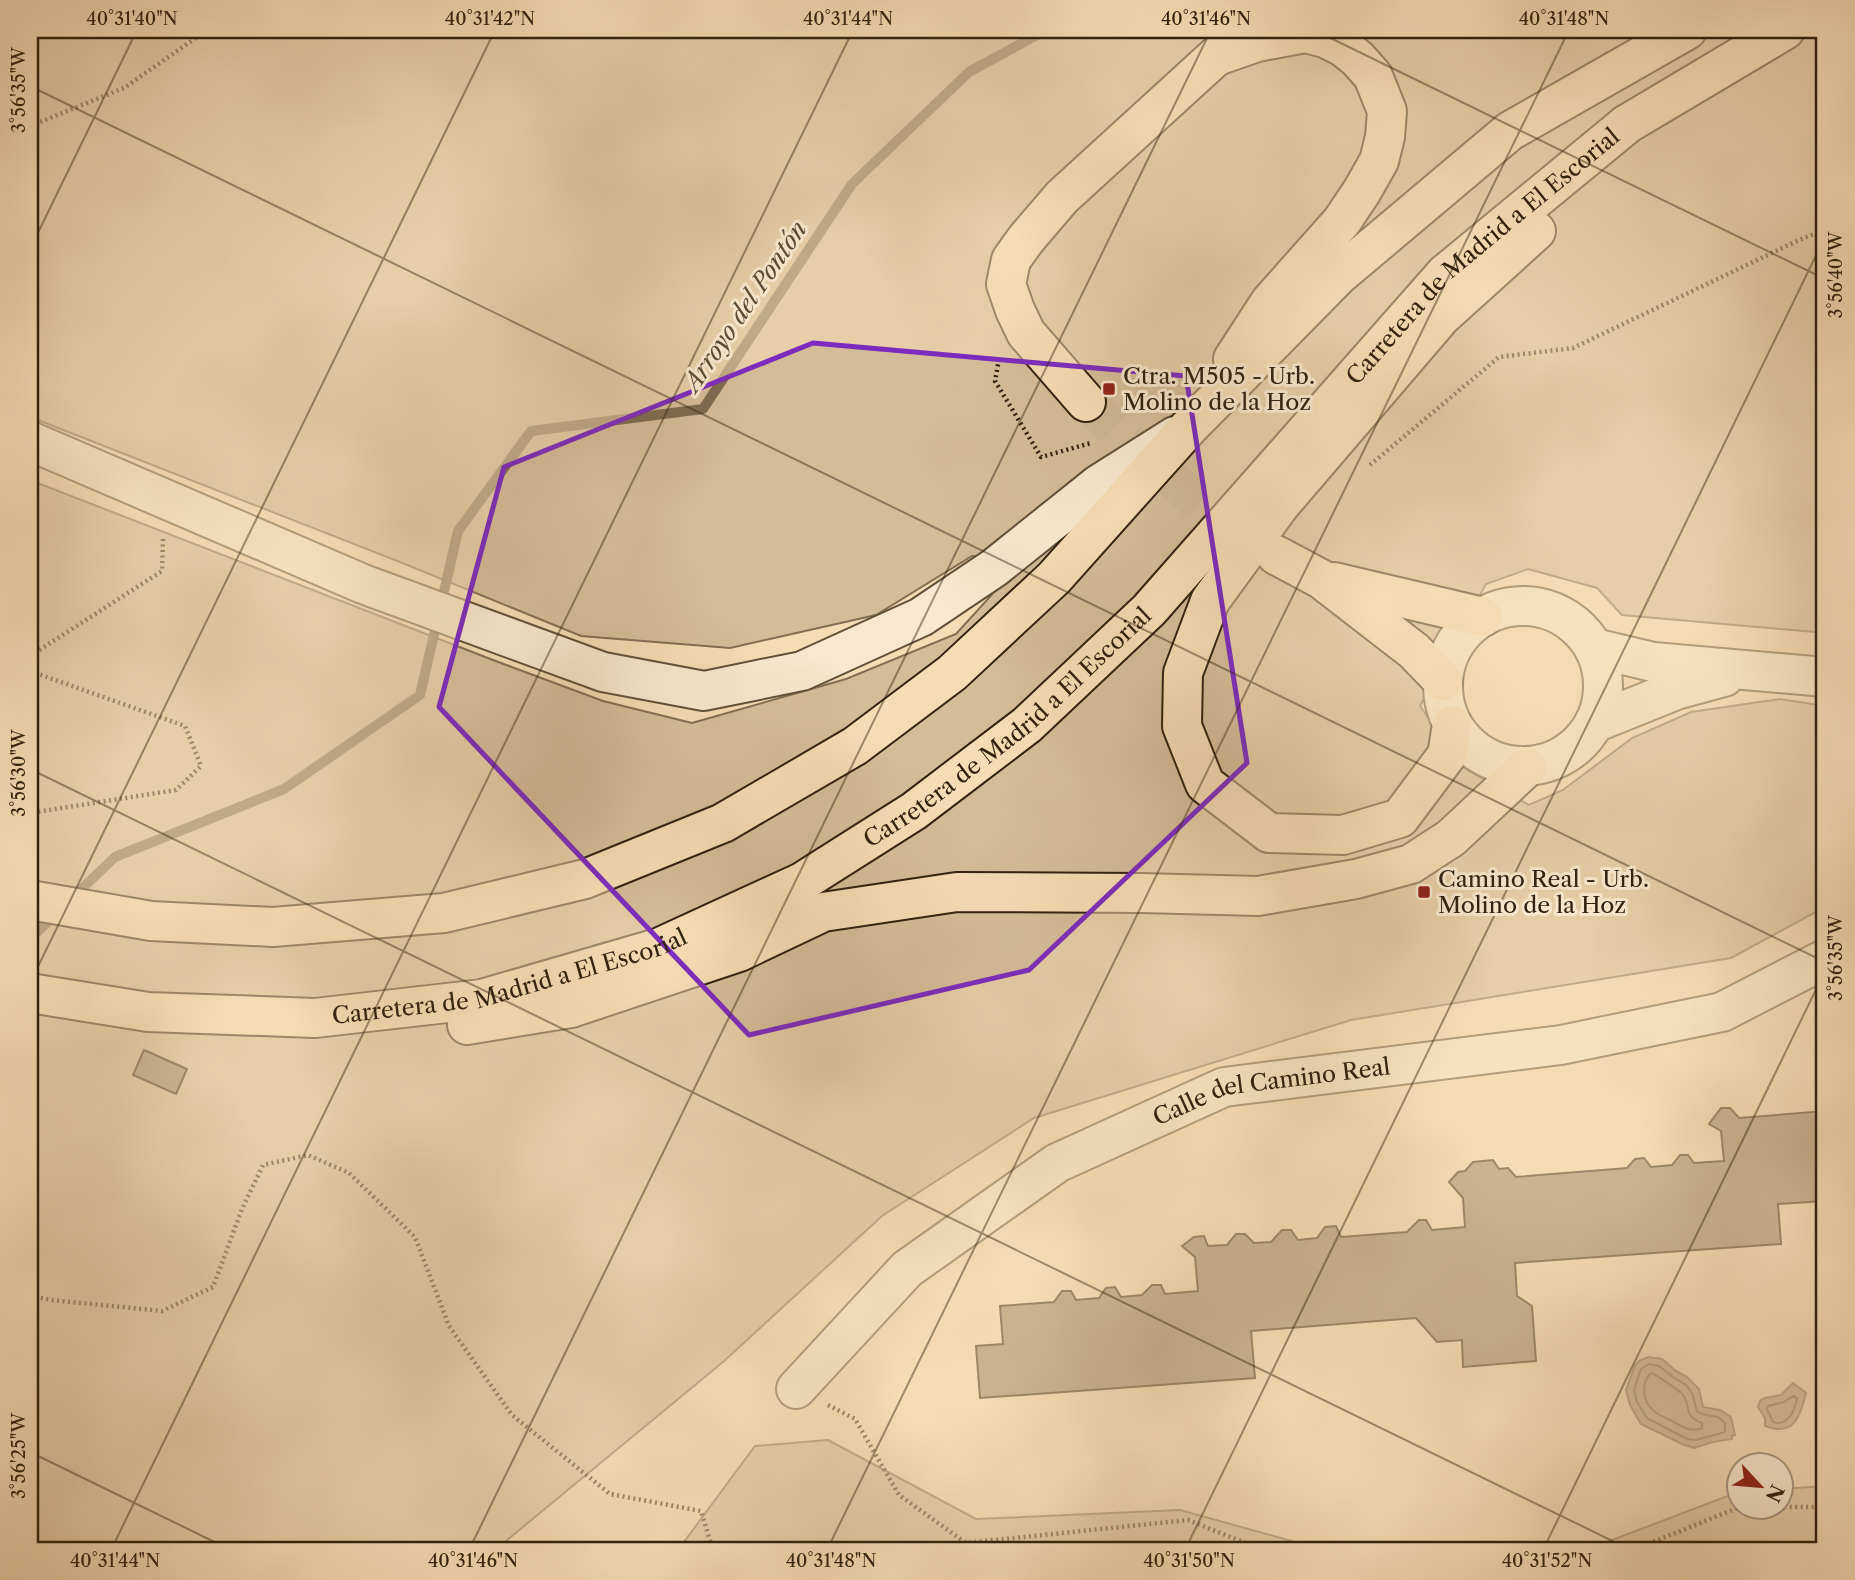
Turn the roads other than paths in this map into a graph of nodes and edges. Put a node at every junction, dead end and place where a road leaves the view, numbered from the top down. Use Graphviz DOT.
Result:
graph roads {
  1 [pos="1244,30"];
  2 [pos="1687,30"];
  3 [pos="1785,30"];
  4 [pos="1217,57"];
  5 [pos="1086,402"];
  6 [pos="1189,427"];
  7 [pos="30,440"];
  8 [pos="1276,555"];
  9 [pos="1321,579"];
  10 [pos="1483,617"];
  11 [pos="1594,648"];
  12 [pos="1746,671"];
  13 [pos="1825,677"];
  14 [pos="1443,681"];
  15 [pos="1594,723"];
  16 [pos="1452,725"];
  17 [pos="1527,767"];
  18 [pos="30,900"];
  19 [pos="1825,959"];
  20 [pos="30,993"];
  21 [pos="315,1018"];
  22 [pos="796,1389"];
  1 -- 4 [label="highway"];
  2 -- 6 [label="highway"];
  3 -- 16 [label="highway"];
  3 -- 21 [label="highway, Carretera de Madrid a El Escorial"];
  4 -- 5 [label="highway"];
  4 -- 6 [label="highway"];
  6 -- 7 [label="street"];
  6 -- 18 [label="highway"];
  8 -- 9 [label="highway"];
  9 -- 10 [label="highway"];
  9 -- 14 [label="highway"];
  10 -- 11 [label="street"];
  10 -- 14 [label="street"];
  11 -- 12 [label="street"];
  11 -- 15 [label="street"];
  12 -- 13 [label="street"];
  12 -- 15 [label="street"];
  14 -- 16 [label="street"];
  15 -- 17 [label="street"];
  16 -- 17 [label="street"];
  17 -- 21 [label="highway"];
  19 -- 22 [label="street, Calle del Camino Real"];
  20 -- 21 [label="highway, Carretera de Madrid a El Escorial"];
}
